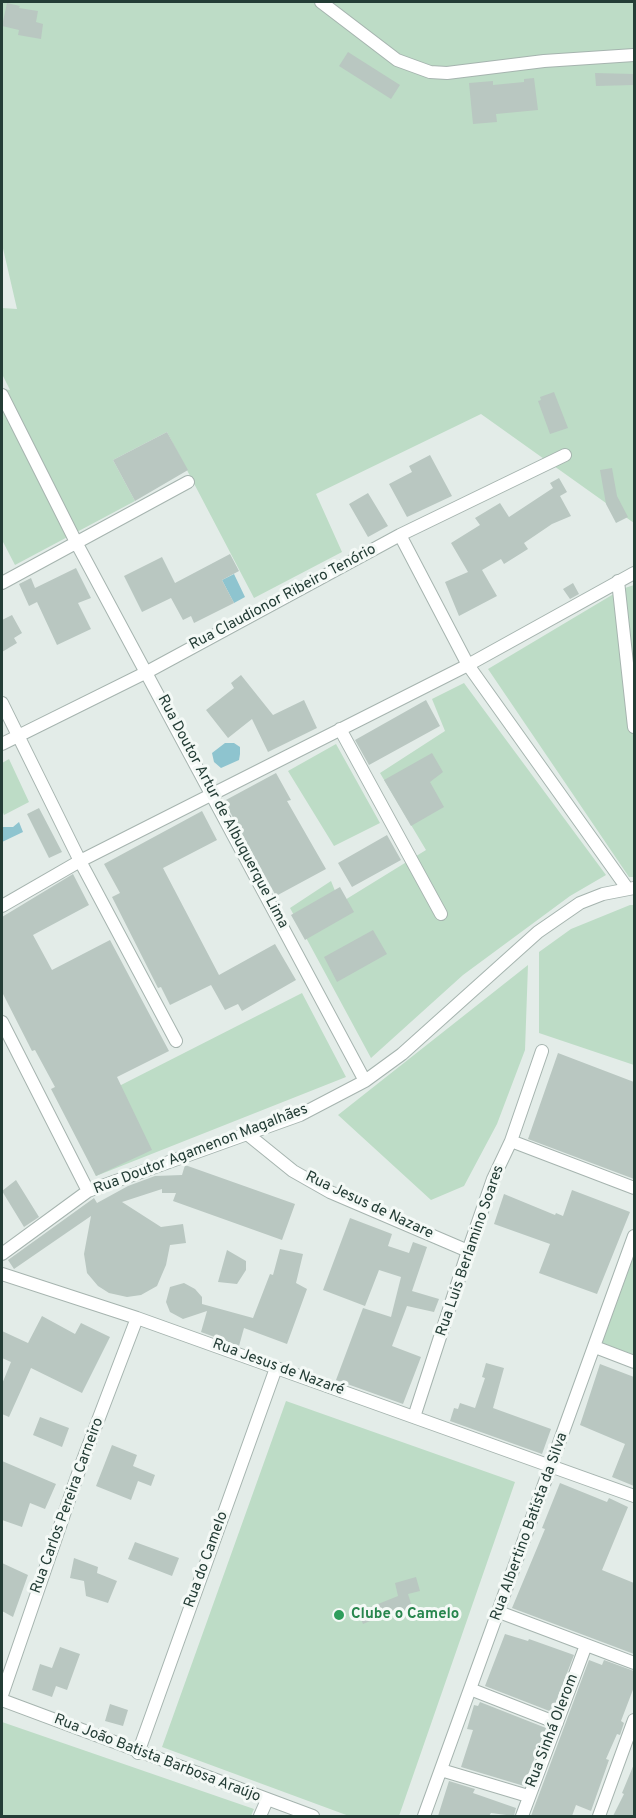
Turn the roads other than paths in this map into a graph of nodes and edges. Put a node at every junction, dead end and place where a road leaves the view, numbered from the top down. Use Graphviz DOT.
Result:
graph roads {
  1 [pos="321,2"];
  2 [pos="634,55"];
  3 [pos="3,398"];
  4 [pos="565,455"];
  5 [pos="188,482"];
  6 [pos="400,535"];
  7 [pos="77,544"];
  8 [pos="634,573"];
  9 [pos="618,581"];
  10 [pos="2,583"];
  11 [pos="468,665"];
  12 [pos="147,672"];
  13 [pos="2,703"];
  14 [pos="634,727"];
  15 [pos="340,729"];
  16 [pos="18,735"];
  17 [pos="2,744"];
  18 [pos="213,795"];
  19 [pos="80,861"];
  20 [pos="631,888"];
  21 [pos="2,906"];
  22 [pos="441,914"];
  23 [pos="2,1022"];
  24 [pos="176,1041"];
  25 [pos="542,1051"];
  26 [pos="365,1081"];
  27 [pos="246,1133"];
  28 [pos="511,1141"];
  29 [pos="634,1188"];
  30 [pos="88,1191"];
  31 [pos="634,1236"];
  32 [pos="468,1251"];
  33 [pos="2,1254"];
  34 [pos="2,1274"];
  35 [pos="137,1318"];
  36 [pos="595,1347"];
  37 [pos="634,1362"];
  38 [pos="276,1368"];
  39 [pos="414,1417"];
  40 [pos="552,1466"];
  41 [pos="634,1497"];
  42 [pos="499,1612"];
  43 [pos="586,1645"];
  44 [pos="634,1663"];
  45 [pos="470,1689"];
  46 [pos="2,1695"];
  47 [pos="2,1700"];
  48 [pos="634,1720"];
  49 [pos="557,1723"];
  50 [pos="629,1751"];
  51 [pos="138,1753"];
  52 [pos="441,1770"];
  53 [pos="528,1796"];
  54 [pos="267,1800"];
  55 [pos="260,1816"];
  56 [pos="313,1816"];
  57 [pos="424,1816"];
  58 [pos="522,1816"];
  59 [pos="599,1816"];
  1 -- 2 [label="street"];
  3 -- 7 [label="street, Rua Doutor Artur de Albuquerque Lima"];
  4 -- 6 [label="street, Rua Claudionor Ribeiro Tenório"];
  5 -- 7 [label="street"];
  6 -- 11 [label="street"];
  6 -- 12 [label="street, Rua Claudionor Ribeiro Tenório"];
  7 -- 10 [label="street"];
  7 -- 12 [label="street, Rua Doutor Artur de Albuquerque Lima"];
  8 -- 9 [label="street"];
  9 -- 11 [label="street"];
  9 -- 14 [label="street"];
  11 -- 15 [label="street"];
  11 -- 20 [label="street"];
  12 -- 16 [label="street, Rua Claudionor Ribeiro Tenório"];
  12 -- 18 [label="street, Rua Doutor Artur de Albuquerque Lima"];
  13 -- 16 [label="street"];
  15 -- 18 [label="street"];
  15 -- 22 [label="street"];
  16 -- 17 [label="street, Rua Claudionor Ribeiro Tenório"];
  16 -- 19 [label="street"];
  18 -- 19 [label="street"];
  18 -- 26 [label="street, Rua Doutor Artur de Albuquerque Lima"];
  19 -- 21 [label="street"];
  19 -- 24 [label="street"];
  20 -- 26 [label="street, Rua Doutor Agamenon Magalhães"];
  23 -- 30 [label="street"];
  25 -- 28 [label="street, Rua Luis Berlamino Soares"];
  26 -- 27 [label="street, Rua Doutor Agamenon Magalhães"];
  27 -- 30 [label="street, Rua Doutor Agamenon Magalhães"];
  27 -- 32 [label="street, Rua Jesus de Nazare"];
  28 -- 29 [label="street"];
  28 -- 32 [label="street, Rua Luis Berlamino Soares"];
  30 -- 33 [label="street, Rua Doutor Agamenon Magalhães"];
  31 -- 36 [label="street, Rua Albertino Batista da Silva"];
  32 -- 39 [label="street, Rua Luis Berlamino Soares"];
  34 -- 35 [label="street, Rua Jesus de Nazaré"];
  35 -- 38 [label="street, Rua Jesus de Nazaré"];
  35 -- 46 [label="street, Rua Carlos Pereira Carneiro"];
  36 -- 37 [label="street"];
  36 -- 40 [label="street, Rua Albertino Batista da Silva"];
  38 -- 39 [label="street, Rua Jesus de Nazaré"];
  38 -- 51 [label="street, Rua do Camelo"];
  39 -- 40 [label="street, Rua Jesus de Nazaré"];
  40 -- 41 [label="street, Rua Jesus de Nazaré"];
  40 -- 42 [label="street, Rua Albertino Batista da Silva"];
  42 -- 43 [label="street"];
  42 -- 45 [label="street, Rua Albertino Batista da Silva"];
  43 -- 44 [label="street"];
  43 -- 49 [label="street, Rua Sinhá Olerom"];
  45 -- 49 [label="street"];
  45 -- 52 [label="street, Rua Albertino Batista da Silva"];
  47 -- 51 [label="street, Rua João Batista Barbosa Araújo"];
  48 -- 50 [label="street"];
  49 -- 53 [label="street, Rua Sinhá Olerom"];
  50 -- 59 [label="street"];
  51 -- 54 [label="street, Rua João Batista Barbosa Araújo"];
  52 -- 53 [label="street"];
  52 -- 57 [label="street, Rua Albertino Batista da Silva"];
  53 -- 58 [label="street, Rua Sinhá Olerom"];
  54 -- 55 [label="street"];
  54 -- 56 [label="street, Rua João Batista Barbosa Araújo"];
}
